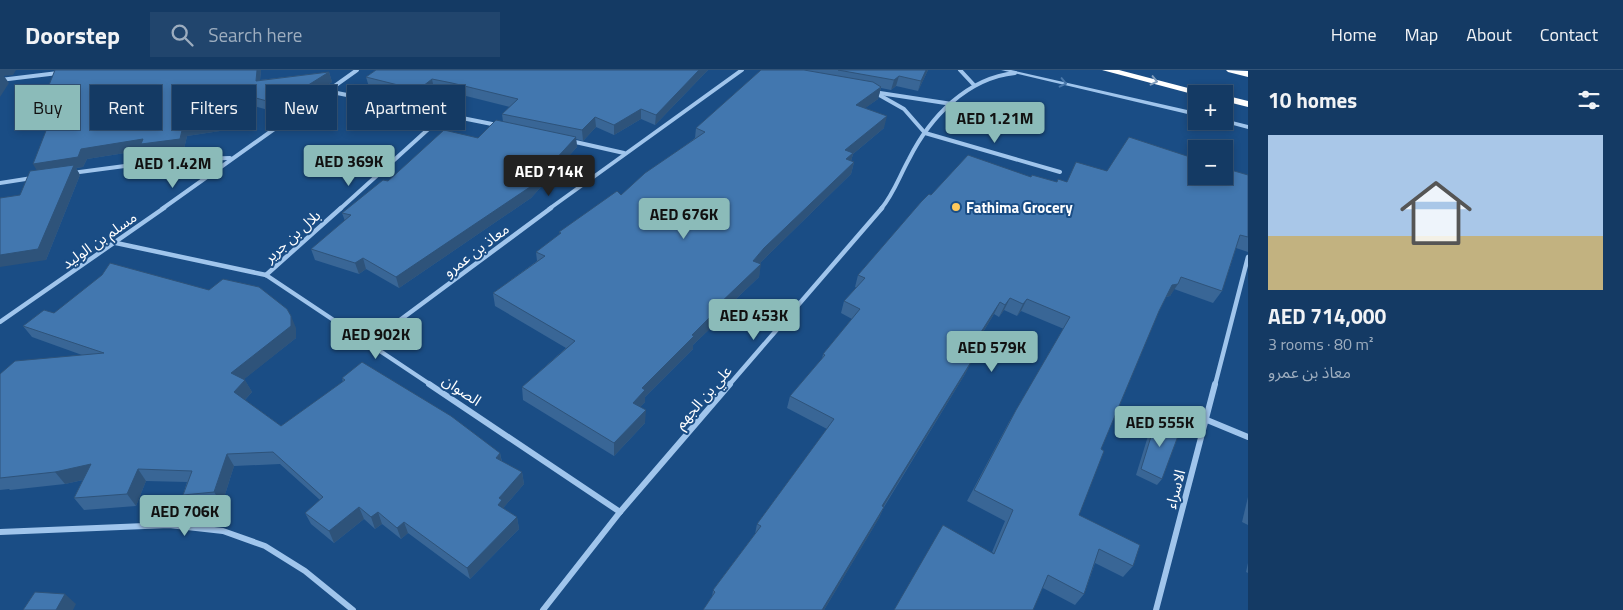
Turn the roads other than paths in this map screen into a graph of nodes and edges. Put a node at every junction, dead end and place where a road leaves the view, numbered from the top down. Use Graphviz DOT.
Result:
graph roads {
  1 [pos="357,70"];
  2 [pos="742,70"];
  3 [pos="960,70"];
  4 [pos="1004,70"];
  5 [pos="1106,70"];
  6 [pos="1231,70"];
  7 [pos="67,72"];
  8 [pos="1016,73"];
  9 [pos="1248,74"];
  10 [pos="0,80"];
  11 [pos="336,85"];
  12 [pos="974,85"];
  13 [pos="864,90"];
  14 [pos="1188,90"];
  15 [pos="874,92"];
  16 [pos="1233,100"];
  17 [pos="952,104"];
  18 [pos="1248,104"];
  19 [pos="1188,112"];
  20 [pos="465,118"];
  21 [pos="1233,123"];
  22 [pos="502,126"];
  23 [pos="1248,127"];
  24 [pos="271,130"];
  25 [pos="427,130"];
  26 [pos="925,134"];
  27 [pos="568,140"];
  28 [pos="624,153"];
  29 [pos="230,158"];
  30 [pos="1060,172"];
  31 [pos="66,173"];
  32 [pos="38,177"];
  33 [pos="0,183"];
  34 [pos="116,243"];
  35 [pos="1248,258"];
  36 [pos="266,275"];
  37 [pos="0,322"];
  38 [pos="369,343"];
  39 [pos="1207,420"];
  40 [pos="1248,437"];
  41 [pos="620,512"];
  42 [pos="0,532"];
  43 [pos="353,610"];
  44 [pos="543,610"];
  45 [pos="1156,610"];
  1 -- 11 [label="street, مسلم بن الوليد"];
  2 -- 28 [label="street, معاذ بن عمرو"];
  3 -- 12 [label="street"];
  4 -- 8 [label="street"];
  5 -- 14 [label="highway, one-way"];
  6 -- 9 [label="highway"];
  7 -- 10 [label="street"];
  8 -- 12 [label="street, علي بن الجهم"];
  8 -- 19 [label="street, one-way"];
  12 -- 17 [label="street, علي بن الجهم"];
  13 -- 15 [label="street"];
  15 -- 17 [label="street"];
  15 -- 26 [label="street"];
  16 -- 18 [label="highway"];
  17 -- 26 [label="street, علي بن الجهم"];
  20 -- 22 [label="street"];
  21 -- 23 [label="street"];
  24 -- 29 [label="street, مسلم بن الوليد"];
  25 -- 36 [label="street, بلال بن جرير"];
  26 -- 30 [label="street"];
  26 -- 41 [label="street, علي بن الجهم"];
  27 -- 28 [label="street"];
  28 -- 38 [label="street, معاذ بن عمرو"];
  29 -- 31 [label="street"];
  29 -- 34 [label="street, مسلم بن الوليد"];
  32 -- 33 [label="street"];
  34 -- 36 [label="street, الصوان"];
  34 -- 37 [label="street, مسلم بن الوليد"];
  35 -- 39 [label="street, الاسراء"];
  36 -- 38 [label="street, الصوان"];
  38 -- 41 [label="street, الصوان"];
  39 -- 40 [label="street"];
  39 -- 45 [label="street, الاسراء"];
  41 -- 44 [label="street, علي بن الجهم"];
  42 -- 43 [label="street"];
}
